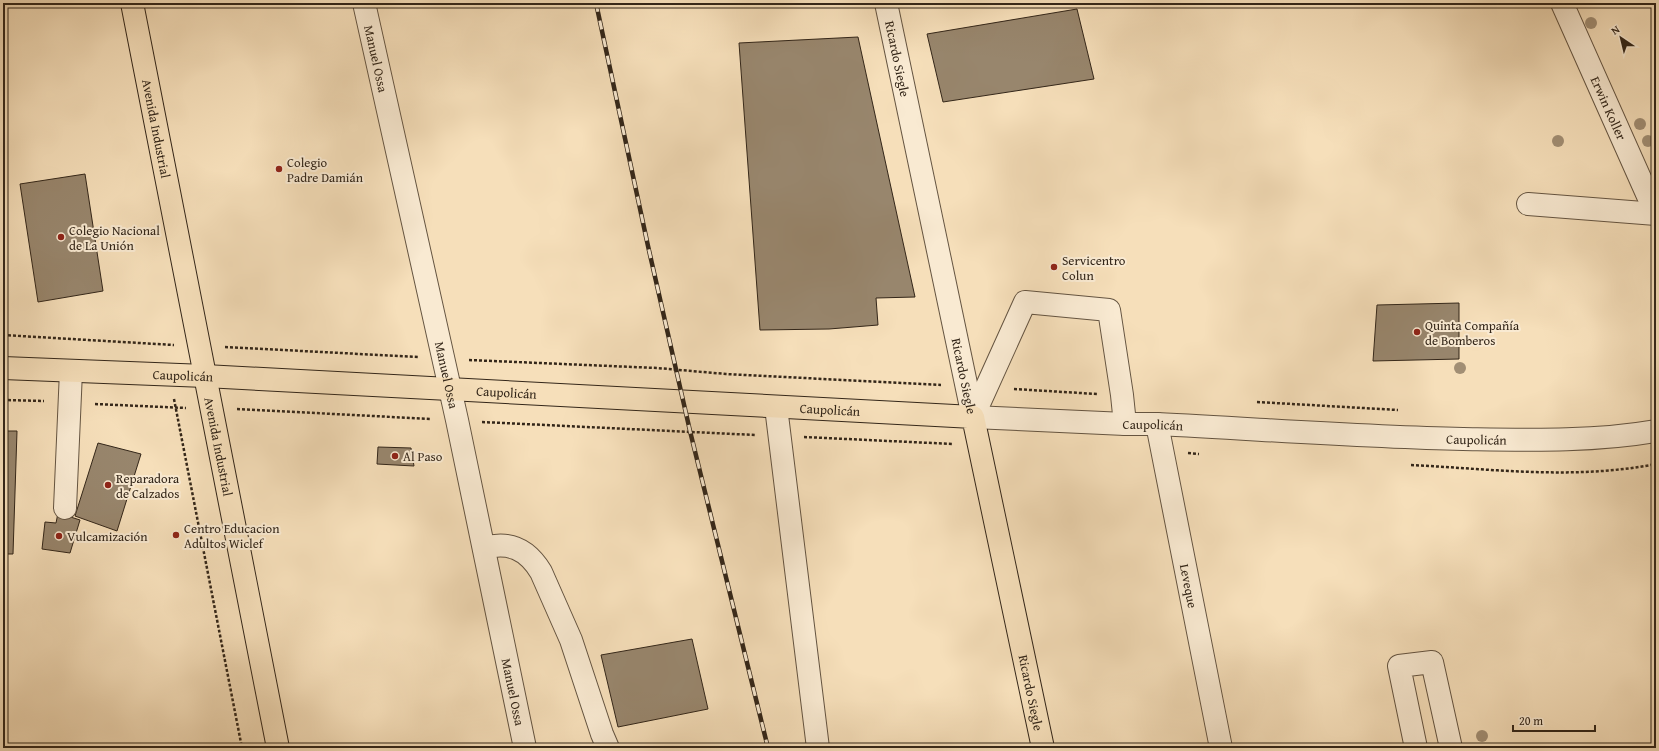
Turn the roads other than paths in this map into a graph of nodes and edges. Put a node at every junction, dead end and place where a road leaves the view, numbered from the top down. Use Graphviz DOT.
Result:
graph roads {
  1 [pos="132,3"];
  2 [pos="364,3"];
  3 [pos="886,3"];
  4 [pos="1562,3"];
  5 [pos="1528,204"];
  6 [pos="1656,214"];
  7 [pos="3,368"];
  8 [pos="71,371"];
  9 [pos="205,376"];
  10 [pos="976,387"];
  11 [pos="450,390"];
  12 [pos="776,406"];
  13 [pos="973,417"];
  14 [pos="1124,424"];
  15 [pos="1157,424"];
  16 [pos="1656,431"];
  17 [pos="65,508"];
  18 [pos="484,548"];
  19 [pos="278,748"];
  20 [pos="525,748"];
  21 [pos="608,748"];
  22 [pos="818,748"];
  23 [pos="1044,748"];
  24 [pos="1221,748"];
  25 [pos="1416,748"];
  26 [pos="1451,748"];
  1 -- 9 [label="main road, Avenida Industrial"];
  2 -- 11 [label="street, Manuel Ossa"];
  3 -- 10 [label="street, Ricardo Siegle"];
  4 -- 6 [label="street, Erwin Koller"];
  5 -- 6 [label="street"];
  7 -- 8 [label="main road, Caupolicán"];
  8 -- 9 [label="main road, Caupolicán"];
  8 -- 17 [label="street"];
  9 -- 11 [label="main road, Caupolicán"];
  9 -- 19 [label="main road, Avenida Industrial"];
  10 -- 13 [label="street, Ricardo Siegle"];
  10 -- 14 [label="street"];
  11 -- 12 [label="main road, Caupolicán"];
  11 -- 18 [label="street, Manuel Ossa"];
  12 -- 13 [label="main road, Caupolicán"];
  12 -- 22 [label="street"];
  13 -- 14 [label="street, Caupolicán"];
  13 -- 23 [label="main road, Ricardo Siegle"];
  14 -- 15 [label="street, Caupolicán"];
  15 -- 16 [label="street, Caupolicán"];
  15 -- 24 [label="street, Leveque"];
  18 -- 20 [label="street, Manuel Ossa"];
  18 -- 21 [label="street"];
  25 -- 26 [label="street"];
}
